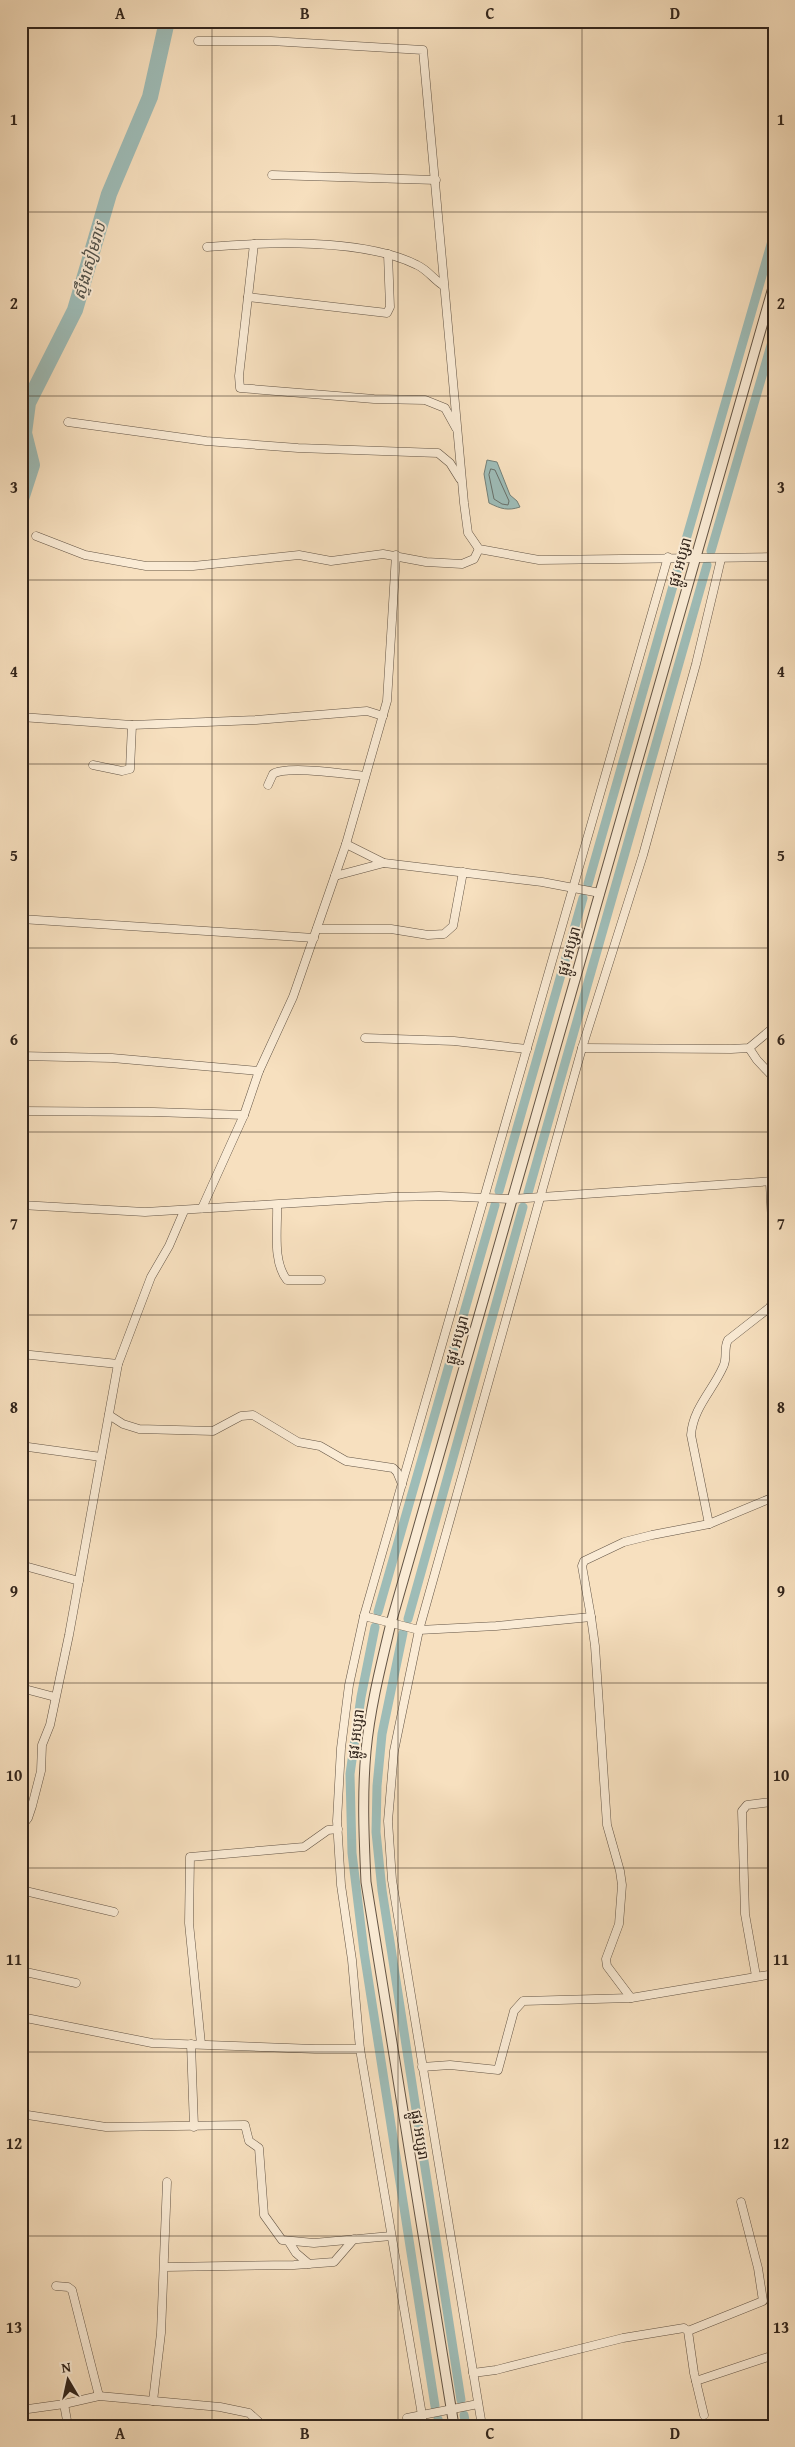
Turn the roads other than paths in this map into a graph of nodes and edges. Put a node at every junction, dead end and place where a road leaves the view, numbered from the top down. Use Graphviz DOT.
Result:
graph roads {
  1 [pos="198,41"];
  2 [pos="272,175"];
  3 [pos="436,180"];
  4 [pos="254,244"];
  5 [pos="207,247"];
  6 [pos="388,254"];
  7 [pos="774,284"];
  8 [pos="444,286"];
  9 [pos="248,297"];
  10 [pos="68,422"];
  11 [pos="458,432"];
  12 [pos="462,481"];
  13 [pos="36,536"];
  14 [pos="480,549"];
  15 [pos="396,555"];
  16 [pos="668,557"];
  17 [pos="774,557"];
  18 [pos="696,558"];
  19 [pos="721,559"];
  20 [pos="383,716"];
  21 [pos="21,717"];
  22 [pos="132,725"];
  23 [pos="93,765"];
  24 [pos="365,776"];
  25 [pos="268,785"];
  26 [pos="346,844"];
  27 [pos="384,863"];
  28 [pos="463,872"];
  29 [pos="335,876"];
  30 [pos="573,889"];
  31 [pos="600,893"];
  32 [pos="21,919"];
  33 [pos="317,929"];
  34 [pos="314,938"];
  35 [pos="774,1027"];
  36 [pos="365,1038"];
  37 [pos="582,1048"];
  38 [pos="749,1048"];
  39 [pos="527,1049"];
  40 [pos="21,1056"];
  41 [pos="259,1071"];
  42 [pos="774,1078"];
  43 [pos="21,1111"];
  44 [pos="244,1115"];
  45 [pos="772,1182"];
  46 [pos="541,1196"];
  47 [pos="484,1197"];
  48 [pos="512,1199"];
  49 [pos="277,1204"];
  50 [pos="21,1205"];
  51 [pos="202,1208"];
  52 [pos="184,1211"];
  53 [pos="774,1264"];
  54 [pos="321,1280"];
  55 [pos="774,1301"];
  56 [pos="21,1354"];
  57 [pos="118,1364"];
  58 [pos="109,1415"];
  59 [pos="21,1446"];
  60 [pos="101,1457"];
  61 [pos="402,1484"];
  62 [pos="774,1497"];
  63 [pos="709,1524"];
  64 [pos="21,1565"];
  65 [pos="79,1581"];
  66 [pos="364,1616"];
  67 [pos="591,1616"];
  68 [pos="391,1623"];
  69 [pos="419,1630"];
  70 [pos="21,1688"];
  71 [pos="55,1697"];
  72 [pos="771,1802"];
  73 [pos="21,1827"];
  74 [pos="338,1829"];
  75 [pos="21,1890"];
  76 [pos="114,1912"];
  77 [pos="21,1971"];
  78 [pos="774,1974"];
  79 [pos="756,1976"];
  80 [pos="76,1983"];
  81 [pos="631,1998"];
  82 [pos="21,2017"];
  83 [pos="191,2044"];
  84 [pos="201,2044"];
  85 [pos="360,2049"];
  86 [pos="422,2067"];
  87 [pos="21,2114"];
  88 [pos="194,2127"];
  89 [pos="167,2182"];
  90 [pos="741,2202"];
  91 [pos="391,2236"];
  92 [pos="354,2239"];
  93 [pos="289,2242"];
  94 [pos="309,2264"];
  95 [pos="165,2267"];
  96 [pos="56,2286"];
  97 [pos="688,2331"];
  98 [pos="774,2355"];
  99 [pos="473,2373"];
  100 [pos="696,2381"];
  101 [pos="99,2396"];
  102 [pos="153,2401"];
  103 [pos="64,2404"];
  104 [pos="478,2404"];
  105 [pos="451,2409"];
  106 [pos="21,2410"];
  107 [pos="422,2414"];
  108 [pos="704,2415"];
  109 [pos="406,2418"];
  110 [pos="68,2426"];
  111 [pos="258,2426"];
  112 [pos="422,2426"];
  113 [pos="454,2426"];
  114 [pos="482,2426"];
  1 -- 3 [label="street"];
  2 -- 3 [label="street"];
  3 -- 8 [label="street"];
  4 -- 5 [label="street"];
  4 -- 6 [label="street"];
  4 -- 9 [label="street"];
  6 -- 8 [label="street"];
  6 -- 9 [label="street"];
  7 -- 18 [label="street, ផ្លូវ អប្សរា"];
  8 -- 11 [label="street"];
  9 -- 11 [label="street"];
  10 -- 12 [label="street"];
  11 -- 12 [label="street"];
  12 -- 14 [label="street"];
  13 -- 15 [label="street"];
  14 -- 15 [label="street"];
  14 -- 16 [label="street"];
  15 -- 20 [label="street"];
  16 -- 18 [label="street"];
  16 -- 30 [label="street"];
  17 -- 19 [label="street"];
  18 -- 19 [label="street"];
  18 -- 31 [label="street, ផ្លូវ អប្សរា"];
  19 -- 37 [label="street"];
  20 -- 22 [label="street"];
  20 -- 24 [label="street"];
  21 -- 22 [label="street"];
  22 -- 23 [label="street"];
  24 -- 25 [label="street"];
  24 -- 26 [label="street"];
  26 -- 27 [label="street"];
  26 -- 29 [label="street"];
  27 -- 28 [label="street"];
  27 -- 29 [label="street"];
  28 -- 30 [label="street"];
  28 -- 33 [label="street"];
  29 -- 33 [label="street"];
  30 -- 31 [label="street"];
  30 -- 39 [label="street"];
  31 -- 48 [label="street, ផ្លូវ អប្សរា"];
  32 -- 34 [label="street"];
  33 -- 34 [label="street"];
  34 -- 41 [label="street"];
  35 -- 38 [label="street"];
  36 -- 39 [label="street"];
  37 -- 38 [label="street"];
  37 -- 46 [label="street"];
  38 -- 42 [label="street"];
  39 -- 47 [label="street"];
  40 -- 41 [label="street"];
  41 -- 44 [label="street"];
  43 -- 44 [label="street"];
  44 -- 51 [label="street"];
  45 -- 46 [label="street"];
  45 -- 53 [label="street"];
  46 -- 48 [label="street"];
  46 -- 69 [label="street"];
  47 -- 48 [label="street"];
  47 -- 49 [label="street"];
  47 -- 61 [label="street"];
  48 -- 68 [label="street, ផ្លូវ អប្សរា"];
  49 -- 51 [label="street"];
  49 -- 54 [label="street"];
  50 -- 52 [label="street"];
  51 -- 52 [label="street"];
  52 -- 57 [label="street"];
  55 -- 63 [label="street"];
  56 -- 57 [label="street"];
  57 -- 58 [label="street"];
  58 -- 60 [label="street"];
  58 -- 61 [label="street"];
  59 -- 60 [label="street"];
  60 -- 65 [label="street"];
  61 -- 66 [label="street"];
  62 -- 63 [label="street"];
  63 -- 67 [label="street"];
  64 -- 65 [label="street"];
  65 -- 71 [label="street"];
  66 -- 68 [label="street"];
  66 -- 74 [label="street"];
  67 -- 69 [label="street"];
  67 -- 81 [label="street"];
  68 -- 69 [label="street"];
  68 -- 105 [label="street, ផ្លូវ អប្សរា"];
  69 -- 86 [label="street"];
  70 -- 71 [label="street"];
  71 -- 73 [label="street"];
  72 -- 79 [label="street"];
  74 -- 84 [label="street"];
  74 -- 85 [label="street"];
  75 -- 76 [label="street"];
  77 -- 80 [label="street"];
  78 -- 79 [label="street"];
  79 -- 81 [label="street"];
  81 -- 86 [label="street"];
  82 -- 83 [label="street"];
  83 -- 84 [label="street"];
  83 -- 88 [label="street"];
  84 -- 85 [label="street"];
  85 -- 91 [label="street"];
  86 -- 99 [label="street"];
  87 -- 88 [label="street"];
  88 -- 93 [label="street"];
  89 -- 95 [label="street"];
  90 -- 97 [label="street"];
  91 -- 92 [label="street"];
  91 -- 107 [label="street"];
  92 -- 93 [label="street"];
  92 -- 94 [label="street"];
  93 -- 94 [label="street"];
  94 -- 95 [label="street"];
  95 -- 102 [label="street"];
  96 -- 101 [label="street"];
  97 -- 99 [label="street"];
  97 -- 100 [label="street"];
  98 -- 100 [label="street"];
  99 -- 104 [label="street"];
  100 -- 108 [label="street"];
  101 -- 102 [label="street"];
  101 -- 103 [label="street"];
  102 -- 111 [label="street"];
  103 -- 106 [label="street"];
  103 -- 110 [label="street"];
  104 -- 105 [label="street"];
  104 -- 114 [label="street"];
  105 -- 107 [label="street"];
  105 -- 113 [label="street, ផ្លូវ អប្សរា"];
  107 -- 109 [label="street"];
  107 -- 112 [label="street"];
}
